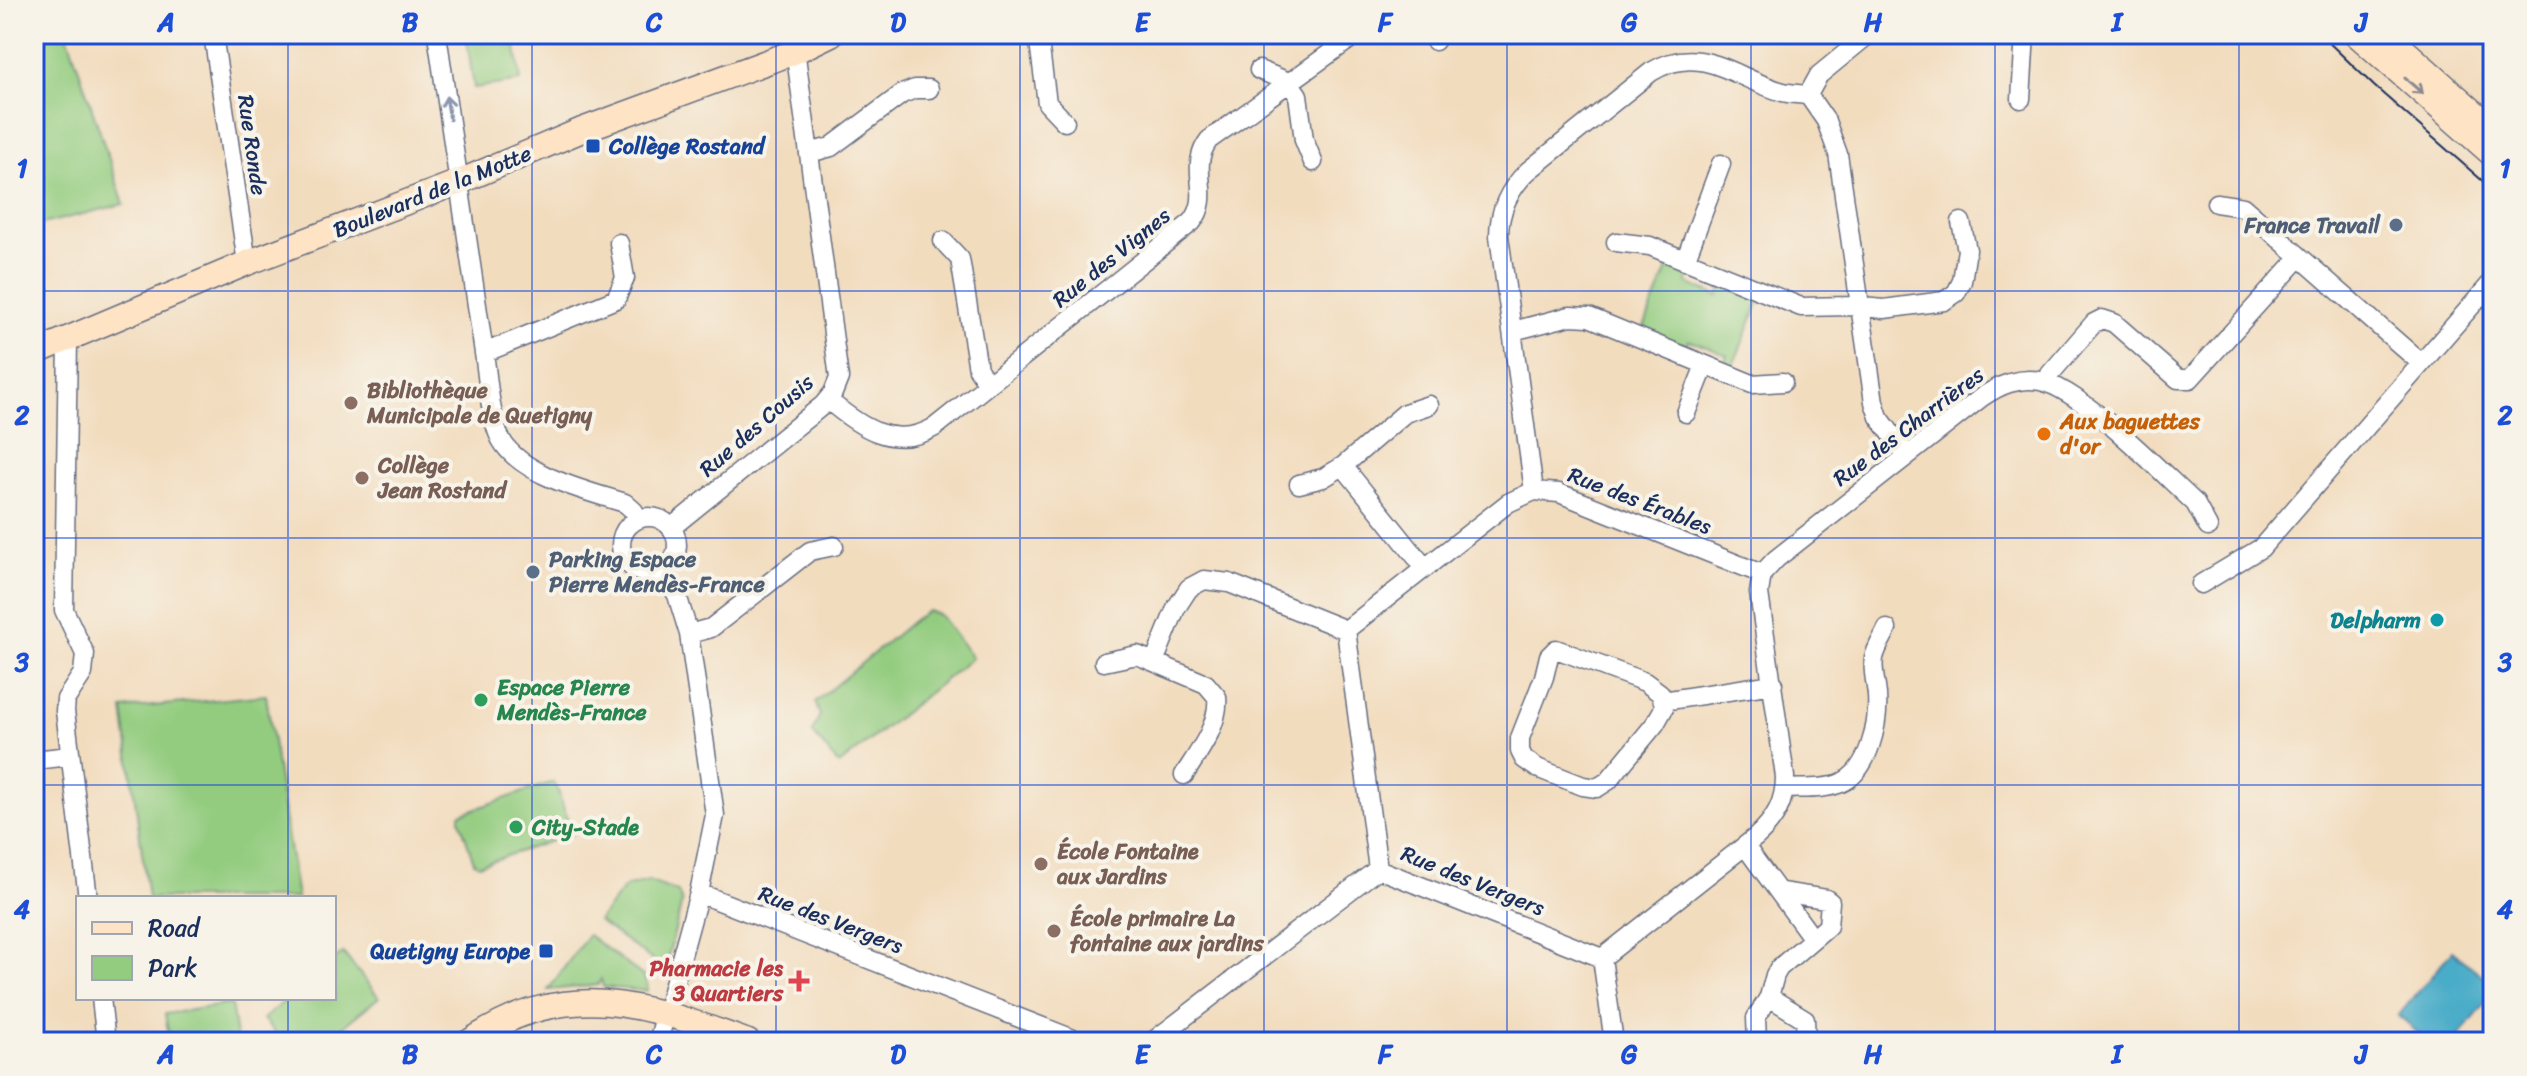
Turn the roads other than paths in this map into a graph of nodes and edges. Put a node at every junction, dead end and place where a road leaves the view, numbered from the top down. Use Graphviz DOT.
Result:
graph roads {
  1 [pos="213,34"];
  2 [pos="437,34"];
  3 [pos="831,34"];
  4 [pos="1038,34"];
  5 [pos="1357,34"];
  6 [pos="1869,34"];
  7 [pos="2025,34"];
  8 [pos="2356,34"];
  9 [pos="2386,34"];
  10 [pos="794,43"];
  11 [pos="1259,70"];
  12 [pos="1289,82"];
  13 [pos="929,89"];
  14 [pos="1808,95"];
  15 [pos="2021,99"];
  16 [pos="1065,122"];
  17 [pos="2493,129"];
  18 [pos="809,153"];
  19 [pos="2493,155"];
  20 [pos="1313,162"];
  21 [pos="1721,164"];
  22 [pos="459,182"];
  23 [pos="2216,203"];
  24 [pos="1961,222"];
  25 [pos="943,241"];
  26 [pos="1616,242"];
  27 [pos="619,243"];
  28 [pos="2300,257"];
  29 [pos="1685,261"];
  30 [pos="247,263"];
  31 [pos="2493,281"];
  32 [pos="1861,307"];
  33 [pos="1513,331"];
  34 [pos="68,339"];
  35 [pos="34,353"];
  36 [pos="484,353"];
  37 [pos="2421,363"];
  38 [pos="1705,365"];
  39 [pos="1783,382"];
  40 [pos="2048,383"];
  41 [pos="988,384"];
  42 [pos="828,400"];
  43 [pos="1429,405"];
  44 [pos="1686,413"];
  45 [pos="1906,454"];
  46 [pos="1343,466"];
  47 [pos="1299,484"];
  48 [pos="1534,491"];
  49 [pos="638,519"];
  50 [pos="672,527"];
  51 [pos="2208,527"];
  52 [pos="834,546"];
  53 [pos="1425,568"];
  54 [pos="662,570"];
  55 [pos="1762,574"];
  56 [pos="2201,584"];
  57 [pos="1887,629"];
  58 [pos="1346,630"];
  59 [pos="689,634"];
  60 [pos="1104,662"];
  61 [pos="1154,662"];
  62 [pos="1773,684"];
  63 [pos="1663,701"];
  64 [pos="70,756"];
  65 [pos="34,760"];
  66 [pos="1184,775"];
  67 [pos="1785,789"];
  68 [pos="1745,846"];
  69 [pos="1378,869"];
  70 [pos="1781,892"];
  71 [pos="699,893"];
  72 [pos="88,896"];
  73 [pos="1813,939"];
  74 [pos="1602,958"];
  75 [pos="1769,997"];
  76 [pos="101,1000"];
  77 [pos="666,1012"];
  78 [pos="106,1042"];
  79 [pos="469,1042"];
  80 [pos="658,1042"];
  81 [pos="748,1042"];
  82 [pos="1081,1042"];
  83 [pos="1152,1042"];
  84 [pos="1614,1042"];
  85 [pos="1757,1042"];
  86 [pos="1806,1042"];
  1 -- 30 [label="street, Rue Ronde"];
  22 -- 2 [label="street, one-way"];
  3 -- 10 [label="street, Boulevard de la Motte"];
  4 -- 16 [label="street"];
  5 -- 12 [label="street, Rue des Vignes"];
  6 -- 14 [label="street"];
  7 -- 15 [label="street"];
  8 -- 19 [label="street, one-way"];
  9 -- 17 [label="street"];
  10 -- 18 [label="street, Rue des Cousis"];
  10 -- 22 [label="street, Boulevard de la Motte"];
  11 -- 12 [label="street"];
  12 -- 20 [label="street"];
  12 -- 41 [label="street, Rue des Vignes"];
  13 -- 18 [label="street"];
  14 -- 32 [label="street"];
  14 -- 33 [label="street"];
  18 -- 42 [label="street, Rue des Cousis"];
  21 -- 29 [label="street"];
  22 -- 30 [label="street, Boulevard de la Motte"];
  22 -- 36 [label="street"];
  23 -- 28 [label="street"];
  24 -- 32 [label="street"];
  25 -- 41 [label="street"];
  26 -- 29 [label="street"];
  27 -- 36 [label="street"];
  28 -- 37 [label="street"];
  28 -- 40 [label="street"];
  29 -- 32 [label="street"];
  30 -- 34 [label="street, Boulevard de la Motte"];
  31 -- 37 [label="street"];
  32 -- 45 [label="street"];
  33 -- 38 [label="street"];
  33 -- 48 [label="street"];
  34 -- 35 [label="street, Boulevard de la Motte"];
  34 -- 64 [label="street"];
  36 -- 49 [label="street"];
  37 -- 56 [label="street"];
  38 -- 39 [label="street"];
  38 -- 44 [label="street"];
  40 -- 45 [label="street, Rue des Charrières"];
  40 -- 51 [label="street"];
  41 -- 42 [label="street, Rue des Vignes"];
  42 -- 50 [label="street, Rue des Cousis"];
  43 -- 46 [label="street"];
  45 -- 55 [label="street, Rue des Charrières"];
  46 -- 47 [label="street"];
  46 -- 53 [label="street"];
  48 -- 53 [label="street, Rue des Érables"];
  48 -- 55 [label="street, Rue des Érables"];
  49 -- 50 [label="street"];
  49 -- 54 [label="street"];
  50 -- 54 [label="street"];
  52 -- 59 [label="street"];
  53 -- 58 [label="street, Rue des Érables"];
  54 -- 59 [label="street"];
  55 -- 62 [label="street"];
  57 -- 67 [label="street"];
  58 -- 61 [label="street"];
  58 -- 69 [label="street"];
  59 -- 71 [label="street"];
  60 -- 61 [label="street"];
  61 -- 66 [label="street"];
  62 -- 63 [label="street"];
  62 -- 67 [label="street"];
  63 -- 63 [label="street"];
  64 -- 65 [label="street"];
  64 -- 72 [label="street"];
  67 -- 68 [label="street"];
  68 -- 70 [label="street"];
  68 -- 74 [label="street"];
  69 -- 74 [label="street, Rue des Vergers"];
  69 -- 83 [label="street, Rue des Vergers"];
  70 -- 73 [label="street"];
  70 -- 73 [label="street"];
  71 -- 77 [label="street"];
  71 -- 82 [label="street, Rue des Vergers"];
  73 -- 75 [label="street"];
  74 -- 84 [label="street"];
  75 -- 85 [label="street"];
  75 -- 86 [label="street"];
  76 -- 78 [label="street"];
  77 -- 79 [label="street"];
  77 -- 80 [label="street"];
  77 -- 81 [label="street"];
}
